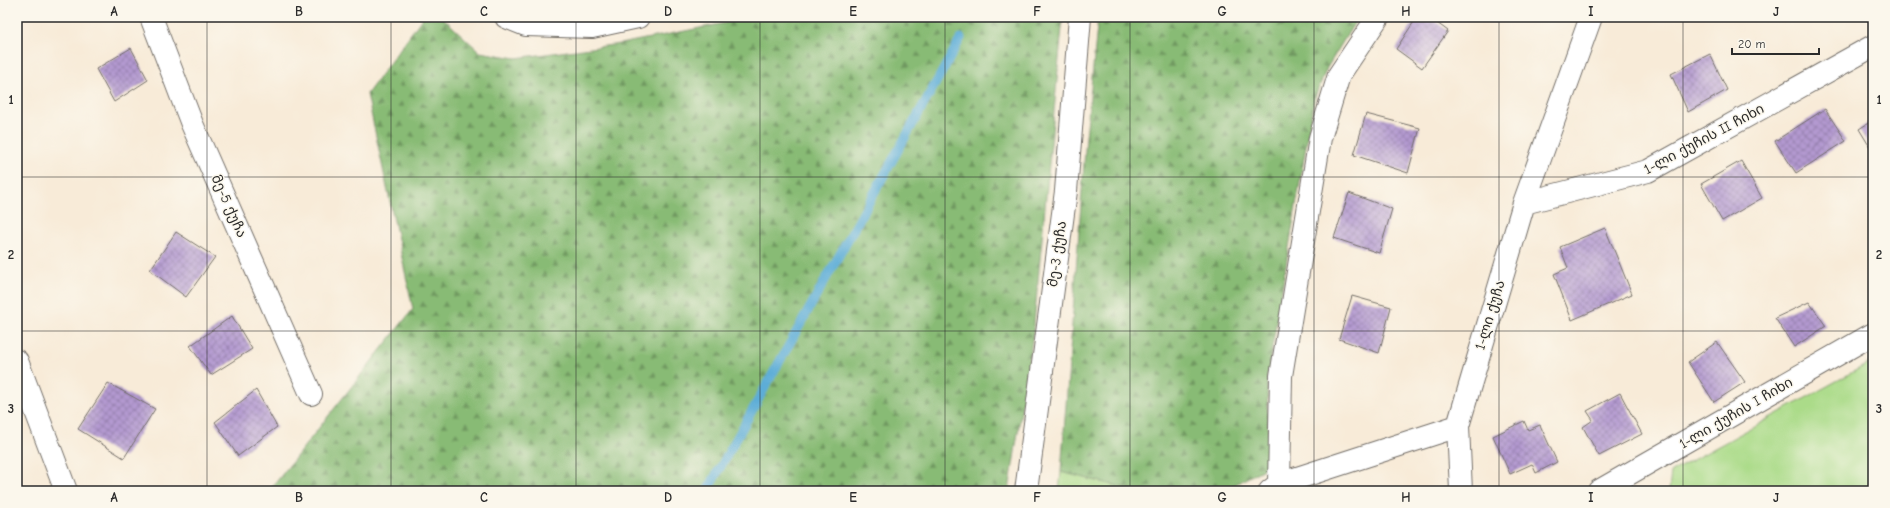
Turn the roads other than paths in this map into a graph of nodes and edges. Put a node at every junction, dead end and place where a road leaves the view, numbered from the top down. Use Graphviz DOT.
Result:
graph roads {
  1 [pos="151,17"];
  2 [pos="506,17"];
  3 [pos="638,17"];
  4 [pos="1080,17"];
  5 [pos="1591,17"];
  6 [pos="1377,18"];
  7 [pos="1873,46"];
  8 [pos="1524,203"];
  9 [pos="1873,334"];
  10 [pos="17,361"];
  11 [pos="312,394"];
  12 [pos="1458,426"];
  13 [pos="1274,487"];
  14 [pos="66,491"];
  15 [pos="1026,491"];
  16 [pos="1461,491"];
  17 [pos="1599,491"];
  1 -- 11 [label="street, მე-5 ქუჩა"];
  2 -- 3 [label="street"];
  4 -- 15 [label="street, მე-3 ქუჩა"];
  5 -- 8 [label="street, 1-ლი ქუჩა"];
  6 -- 13 [label="street"];
  7 -- 8 [label="street, 1-ლი ქუჩის II ჩიხი"];
  8 -- 12 [label="street, 1-ლი ქუჩა"];
  9 -- 17 [label="street, 1-ლი ქუჩის I ჩიხი"];
  10 -- 14 [label="street"];
  12 -- 13 [label="street"];
  12 -- 16 [label="street"];
}
